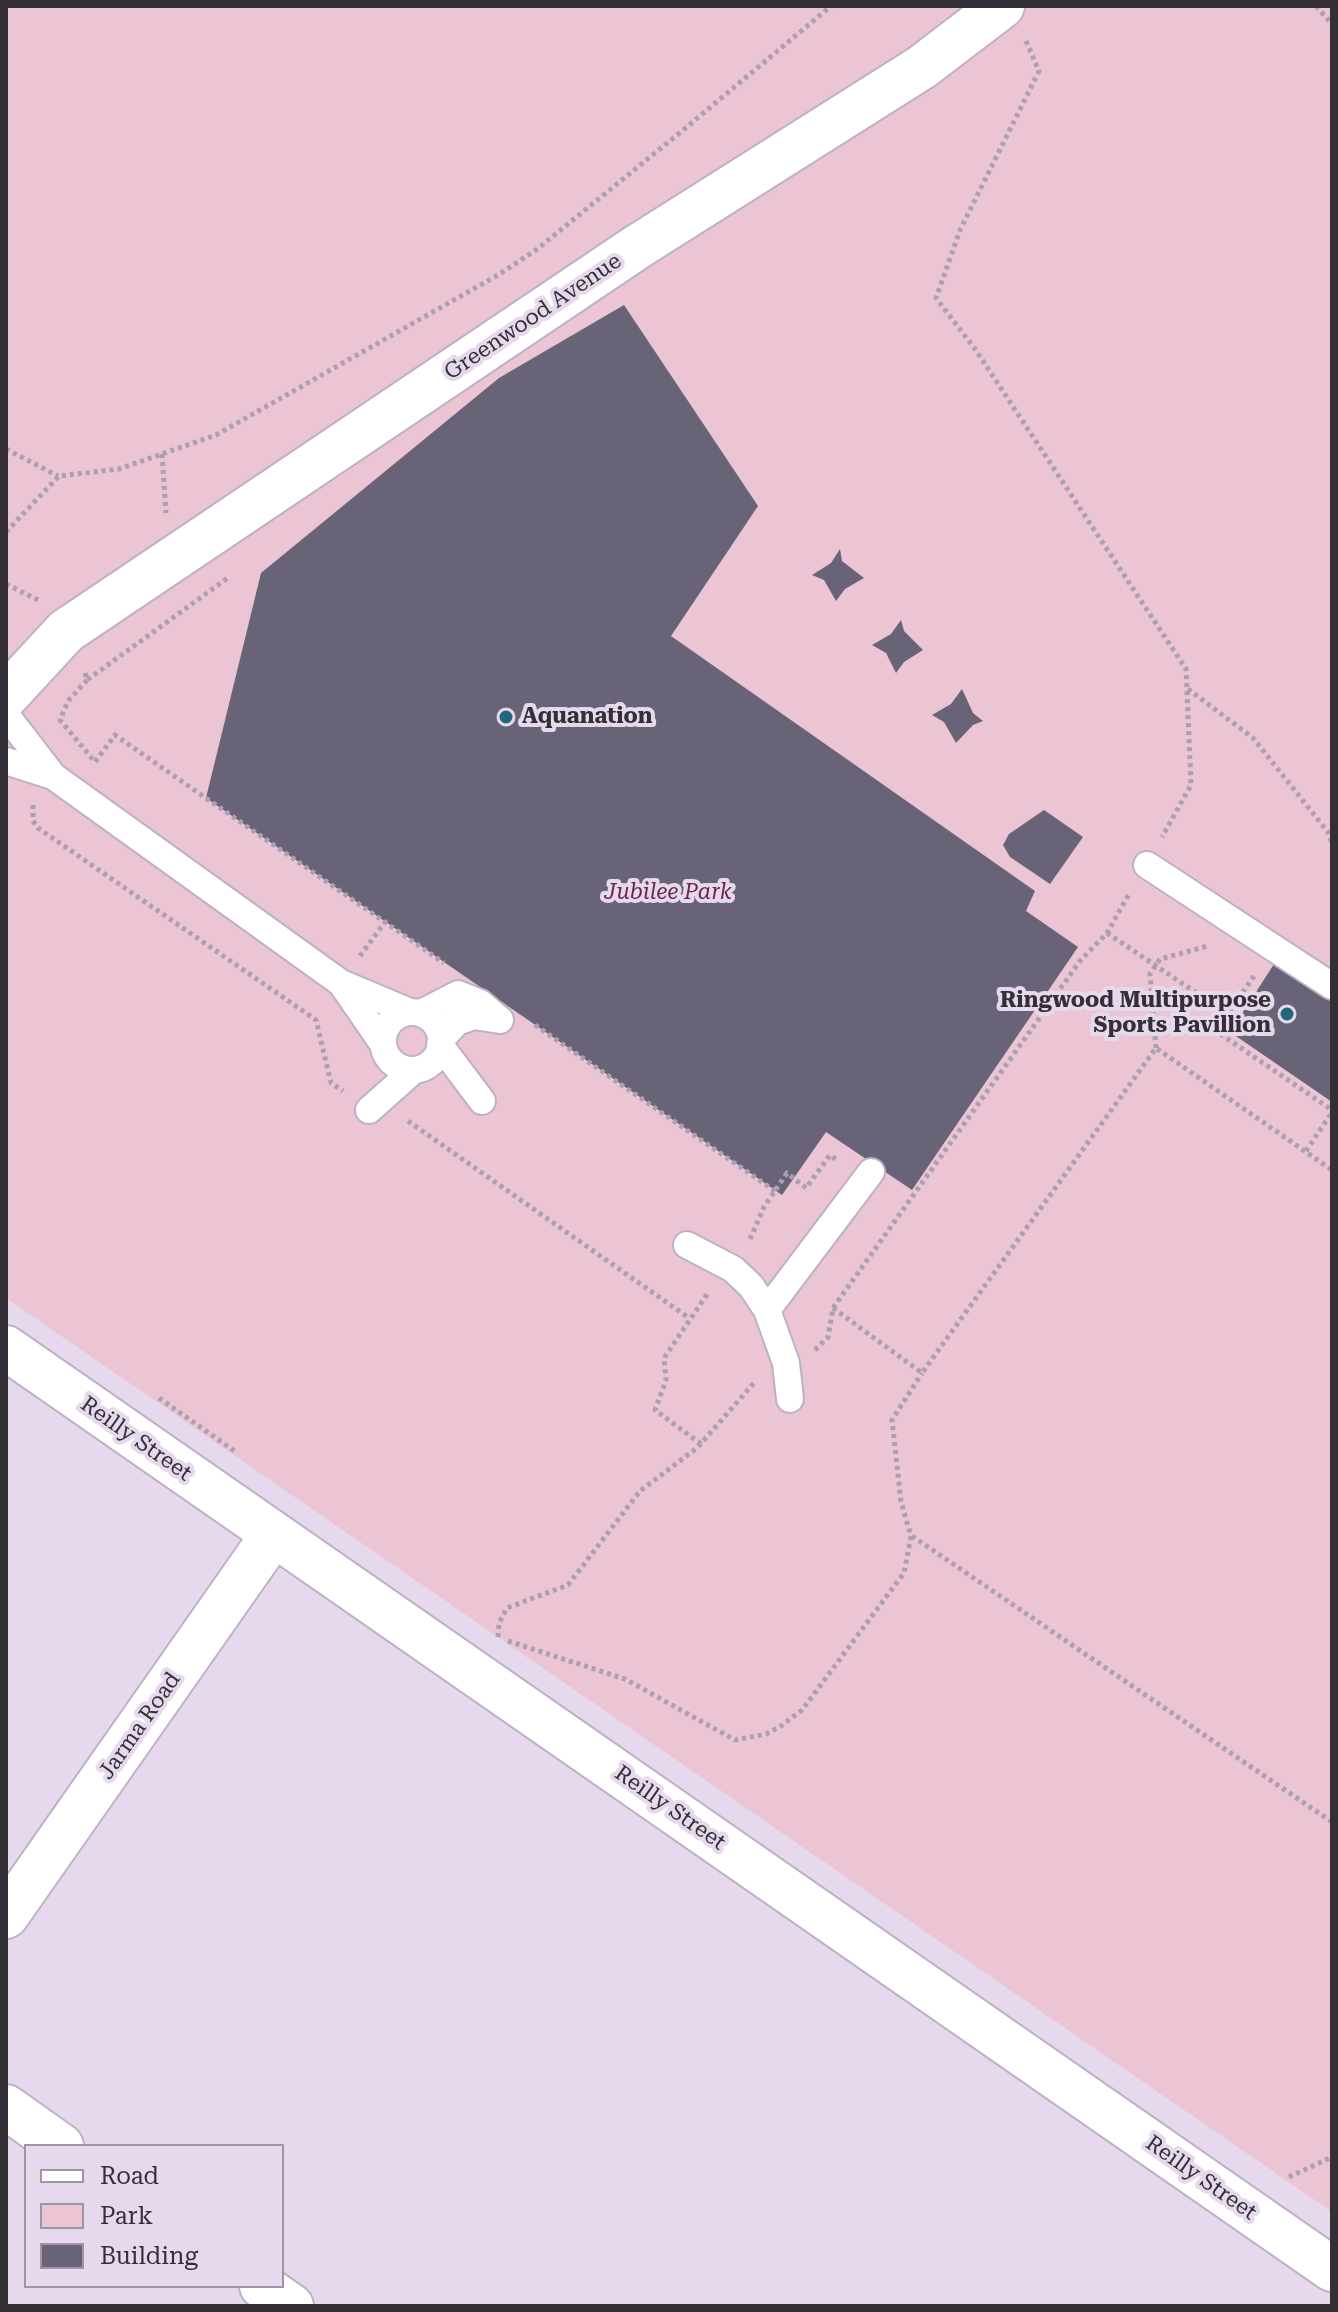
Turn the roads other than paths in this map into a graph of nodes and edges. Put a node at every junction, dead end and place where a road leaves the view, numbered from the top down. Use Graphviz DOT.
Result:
graph roads {
  1 [pos="1001,7"];
  2 [pos="66,631"];
  3 [pos="6,650"];
  4 [pos="6,696"];
  5 [pos="6,715"];
  6 [pos="6,761"];
  7 [pos="53,776"];
  8 [pos="1147,865"];
  9 [pos="341,983"];
  10 [pos="1332,986"];
  11 [pos="415,1013"];
  12 [pos="441,1042"];
  13 [pos="385,1049"];
  14 [pos="417,1070"];
  15 [pos="871,1172"];
  16 [pos="687,1245"];
  17 [pos="767,1310"];
  18 [pos="6,1348"];
  19 [pos="790,1399"];
  20 [pos="273,1535"];
  21 [pos="6,1916"];
  22 [pos="6,2107"];
  23 [pos="58,2144"];
  24 [pos="1332,2269"];
  25 [pos="265,2288"];
  26 [pos="291,2306"];
  1 -- 2 [label="street, Greenwood Avenue"];
  2 -- 3 [label="street, Greenwood Avenue"];
  2 -- 4 [label="street, Greenwood Avenue"];
  5 -- 7 [label="lane"];
  6 -- 7 [label="lane"];
  7 -- 9 [label="lane"];
  8 -- 10 [label="lane"];
  9 -- 11 [label="lane"];
  9 -- 13 [label="lane"];
  11 -- 12 [label="lane"];
  11 -- 12 [label="lane"];
  11 -- 13 [label="lane"];
  12 -- 14 [label="lane"];
  12 -- 14 [label="lane"];
  13 -- 14 [label="lane"];
  13 -- 14 [label="lane"];
  15 -- 17 [label="lane"];
  16 -- 17 [label="lane"];
  17 -- 19 [label="lane"];
  18 -- 20 [label="street, Reilly Street"];
  20 -- 21 [label="street, Jarma Road"];
  20 -- 24 [label="street, Reilly Street"];
  22 -- 23 [label="street"];
  25 -- 26 [label="street"];
}
